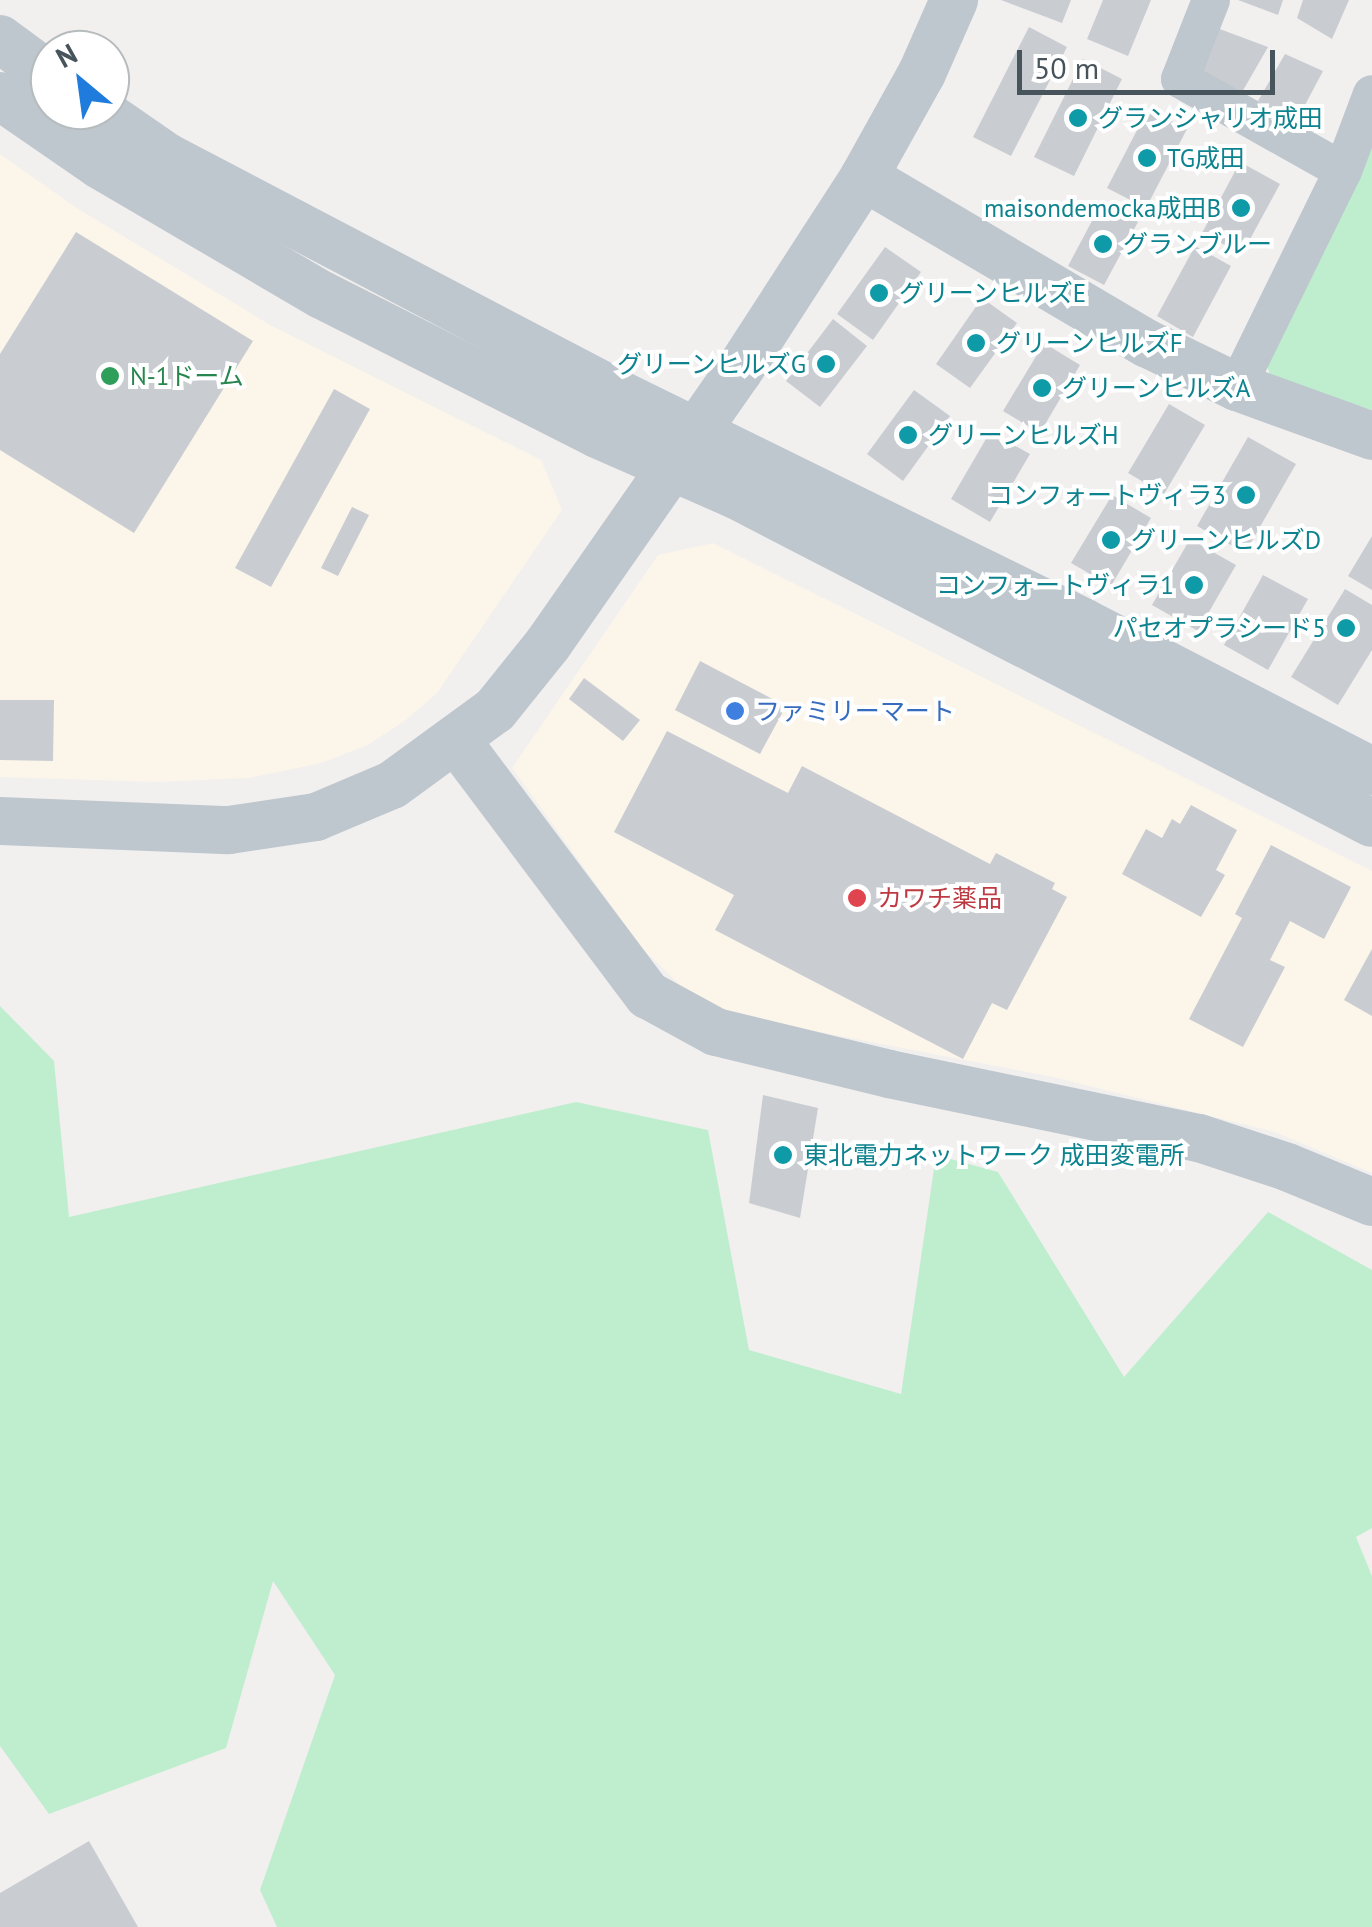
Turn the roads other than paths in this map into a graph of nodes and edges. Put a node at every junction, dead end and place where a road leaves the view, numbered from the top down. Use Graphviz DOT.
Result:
graph roads {
  1 [pos="954,0"];
  2 [pos="1211,0"];
  3 [pos="0,38"];
  4 [pos="30,61"];
  5 [pos="1372,94"];
  6 [pos="0,96"];
  7 [pos="127,130"];
  8 [pos="1343,171"];
  9 [pos="864,177"];
  10 [pos="1237,386"];
  11 [pos="1372,436"];
  12 [pos="682,448"];
  13 [pos="458,741"];
  14 [pos="1372,770"];
  15 [pos="0,822"];
  16 [pos="1372,823"];
  17 [pos="1372,1202"];
  1 -- 9 [label="street"];
  2 -- 8 [label="street"];
  3 -- 4 [label="street"];
  5 -- 8 [label="street"];
  6 -- 12 [label="street"];
  7 -- 12 [label="street"];
  8 -- 10 [label="street"];
  9 -- 10 [label="street"];
  9 -- 12 [label="street"];
  10 -- 11 [label="street"];
  12 -- 13 [label="street"];
  12 -- 14 [label="street"];
  12 -- 16 [label="street"];
  13 -- 15 [label="street"];
  13 -- 17 [label="street"];
}
